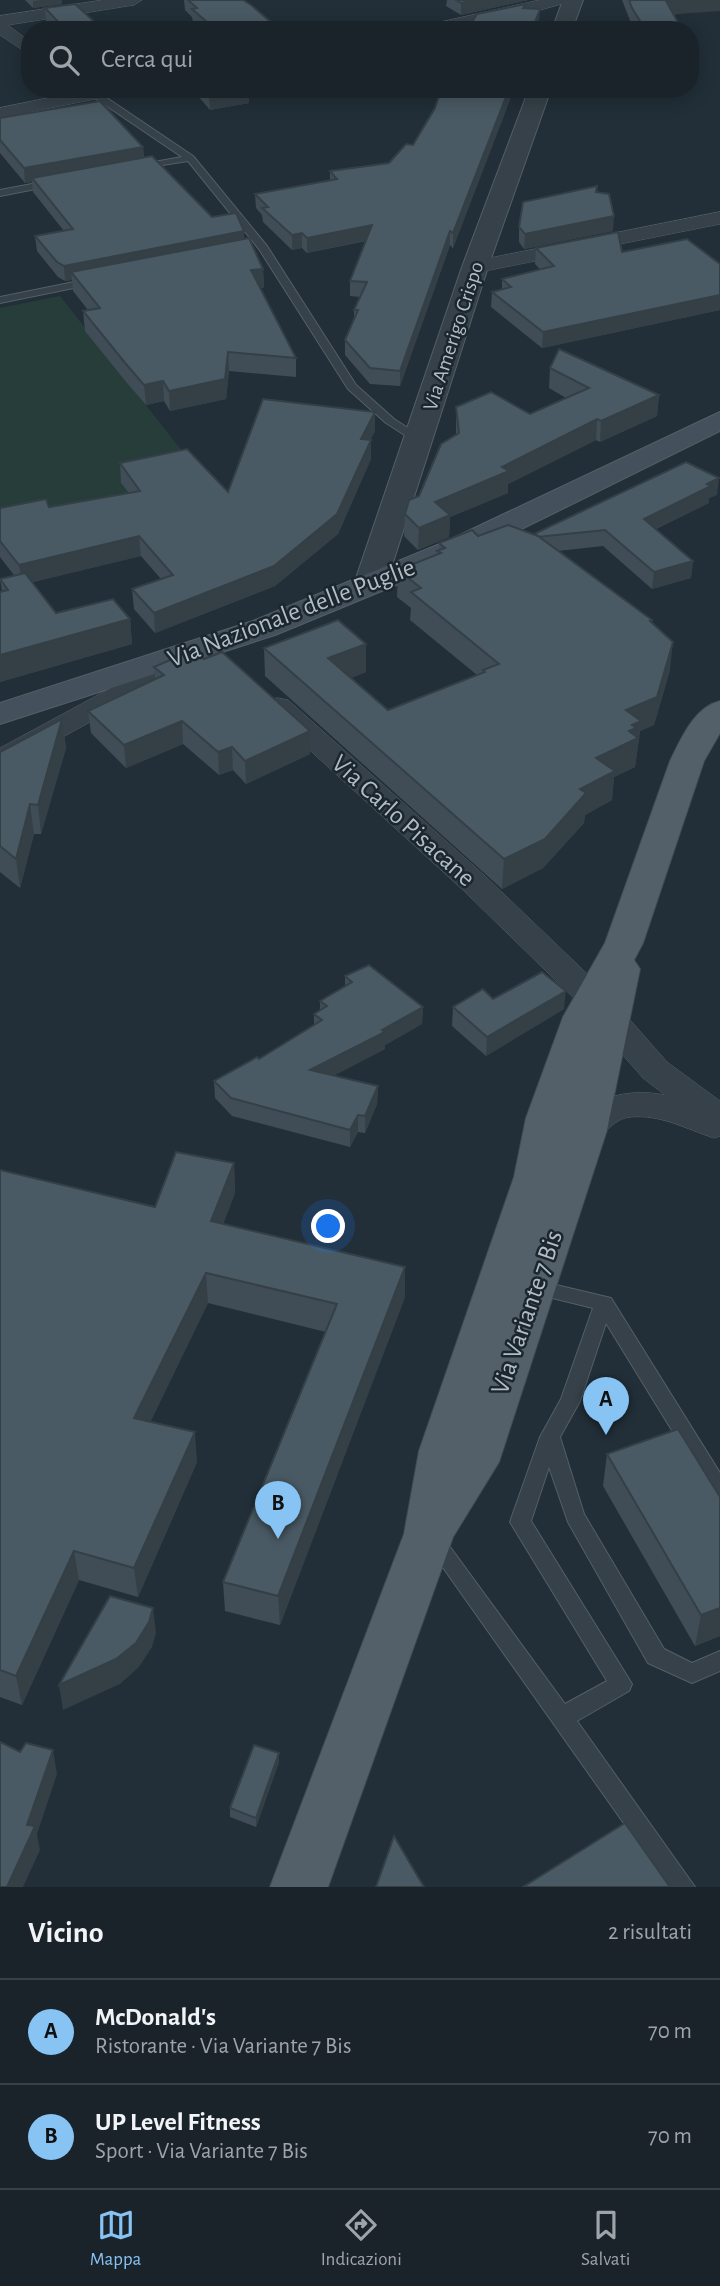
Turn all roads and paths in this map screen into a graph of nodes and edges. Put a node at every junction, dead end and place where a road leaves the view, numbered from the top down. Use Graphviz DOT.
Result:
graph roads {
  1 [pos="134,0"];
  2 [pos="559,0"];
  3 [pos="573,0"];
  4 [pos="0,21"];
  5 [pos="473,21"];
  6 [pos="565,21"];
  7 [pos="0,27"];
  8 [pos="21,43"];
  9 [pos="66,98"];
  10 [pos="101,98"];
  11 [pos="537,98"];
  12 [pos="0,113"];
  13 [pos="190,158"];
  14 [pos="122,170"];
  15 [pos="68,180"];
  16 [pos="0,193"];
  17 [pos="720,218"];
  18 [pos="263,248"];
  19 [pos="250,251"];
  20 [pos="475,267"];
  21 [pos="105,279"];
  22 [pos="0,300"];
  23 [pos="720,420"];
  24 [pos="720,429"];
  25 [pos="720,435"];
  26 [pos="688,436"];
  27 [pos="418,439"];
  28 [pos="370,584"];
  29 [pos="221,655"];
  30 [pos="720,678"];
  31 [pos="261,691"];
  32 [pos="717,713"];
  33 [pos="0,714"];
  34 [pos="0,760"];
  35 [pos="603,1010"];
  36 [pos="655,1070"];
  37 [pos="595,1078"];
  38 [pos="720,1119"];
  39 [pos="720,1128"];
  40 [pos="586,1130"];
  41 [pos="536,1177"];
  42 [pos="534,1287"];
  43 [pos="604,1303"];
  44 [pos="550,1437"];
  45 [pos="720,1492"];
  46 [pos="429,1534"];
  47 [pos="720,1661"];
  48 [pos="561,1718"];
  49 [pos="299,1887"];
  50 [pos="683,1887"];
  1 -- 4 [label="street"];
  2 -- 5 [label="street"];
  3 -- 6 [label="street"];
  7 -- 8 [label="street"];
  9 -- 12 [label="street"];
  10 -- 13 [label="lane"];
  11 -- 20 [label="street, Via Amerigo Crispo"];
  13 -- 14 [label="lane"];
  13 -- 18 [label="lane"];
  15 -- 16 [label="lane"];
  17 -- 20 [label="street"];
  18 -- 19 [label="lane"];
  18 -- 27 [label="lane"];
  20 -- 27 [label="street, Via Amerigo Crispo"];
  21 -- 22 [label="lane"];
  23 -- 26 [label="main road, Via Nazionale delle Puglie"];
  24 -- 26 [label="main road, Via Nazionale delle Puglie"];
  25 -- 26 [label="main road, Via Nazionale delle Puglie"];
  26 -- 28 [label="main road, Via Nazionale delle Puglie"];
  27 -- 28 [label="street, Via Amerigo Crispo"];
  28 -- 29 [label="main road, Via Nazionale delle Puglie"];
  29 -- 33 [label="main road, Via Nazionale delle Puglie"];
  29 -- 34 [label="street"];
  30 -- 32 [label="main road, Via Variante 7 Bis"];
  31 -- 35 [label="street, Via Carlo Pisacane"];
  32 -- 35 [label="main road, Via Variante 7 Bis"];
  35 -- 36 [label="street, Via Carlo Pisacane"];
  35 -- 37 [label="main road, Via Variante 7 Bis"];
  35 -- 41 [label="main road, Via Variante 7 Bis"];
  36 -- 37 [label="street"];
  36 -- 38 [label="street, Via Carlo Pisacane"];
  37 -- 40 [label="main road, Via Variante 7 Bis"];
  37 -- 41 [label="main road, Via Variante 7 Bis"];
  39 -- 40 [label="street"];
  40 -- 42 [label="main road, Via Variante 7 Bis"];
  41 -- 46 [label="main road, Via Variante 7 Bis"];
  42 -- 43 [label="lane"];
  42 -- 46 [label="main road, Via Variante 7 Bis"];
  43 -- 44 [label="lane"];
  43 -- 45 [label="lane"];
  44 -- 47 [label="lane"];
  44 -- 48 [label="lane"];
  46 -- 48 [label="lane"];
  46 -- 49 [label="main road, Via Variante 7 Bis"];
  48 -- 50 [label="lane"];
}
